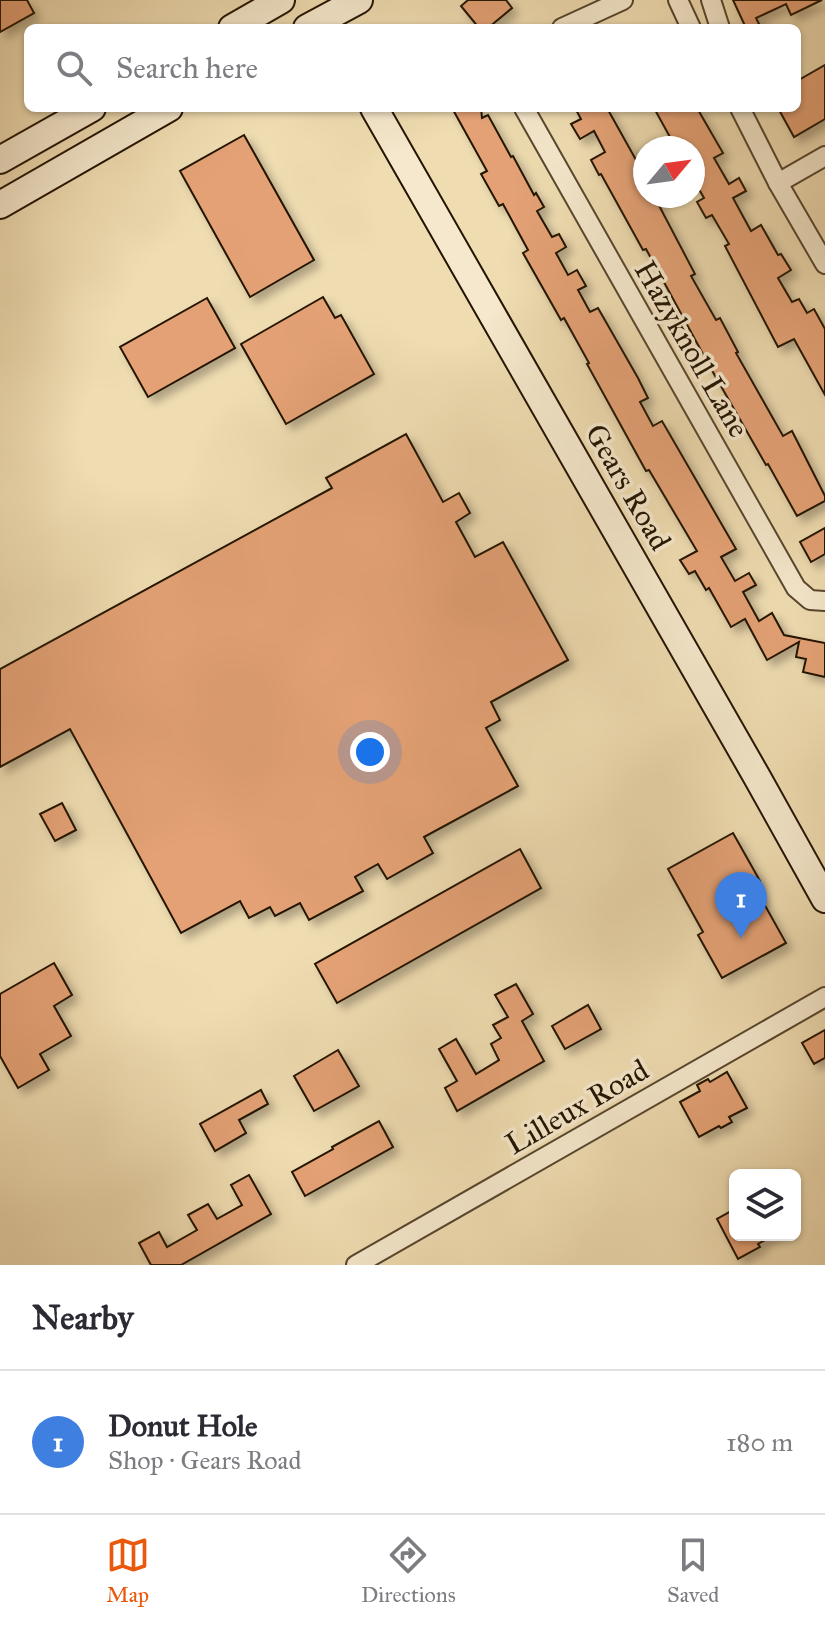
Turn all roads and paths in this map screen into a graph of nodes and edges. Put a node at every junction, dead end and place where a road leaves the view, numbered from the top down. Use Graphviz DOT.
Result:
graph roads {
  1 [pos="281,0"];
  2 [pos="359,0"];
  3 [pos="623,0"];
  4 [pos="678,0"];
  5 [pos="711,0"];
  6 [pos="318,19"];
  7 [pos="239,24"];
  8 [pos="571,24"];
  9 [pos="689,24"];
  10 [pos="719,24"];
  11 [pos="85,112"];
  12 [pos="162,112"];
  13 [pos="376,112"];
  14 [pos="526,112"];
  15 [pos="742,112"];
  16 [pos="68,121"];
  17 [pos="87,155"];
  18 [pos="825,156"];
  19 [pos="0,160"];
  20 [pos="778,183"];
  21 [pos="0,205"];
  22 [pos="825,264"];
  23 [pos="825,601"];
  24 [pos="825,899"];
  25 [pos="825,997"];
  26 [pos="356,1265"];
  1 -- 7 [label="main road"];
  2 -- 6 [label="main road"];
  3 -- 8 [label="street"];
  4 -- 9 [label="street"];
  5 -- 10 [label="street"];
  11 -- 16 [label="main road"];
  12 -- 17 [label="main road"];
  13 -- 24 [label="main road, Gears Road"];
  14 -- 23 [label="street, Hazyknoll Lane"];
  15 -- 20 [label="street"];
  16 -- 17 [label="main road"];
  16 -- 19 [label="main road"];
  17 -- 21 [label="main road"];
  18 -- 20 [label="street"];
  20 -- 22 [label="street"];
  25 -- 26 [label="street, Lilleux Road"];
}
